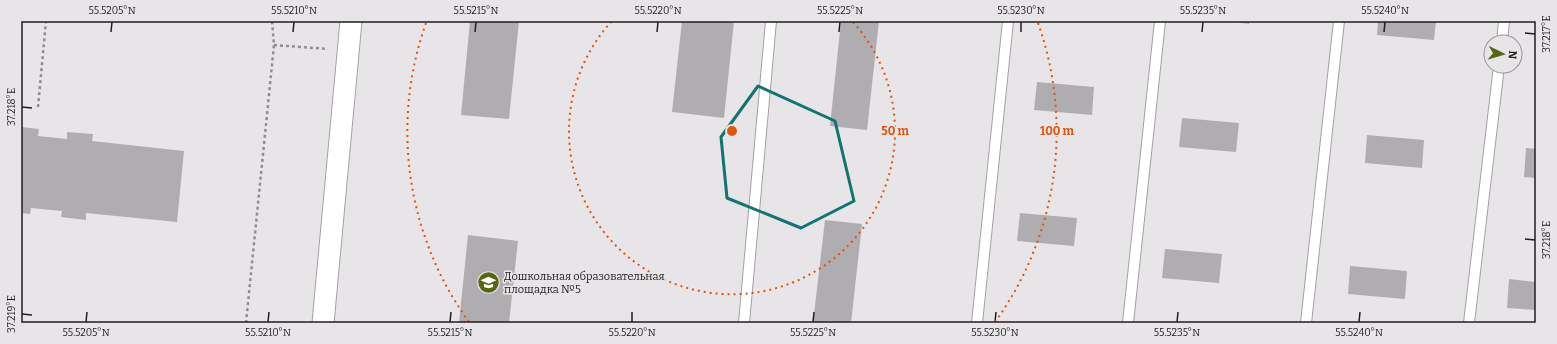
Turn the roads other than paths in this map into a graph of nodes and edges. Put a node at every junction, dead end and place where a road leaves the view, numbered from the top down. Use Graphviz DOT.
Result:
graph roads {
  1 [pos="351,21"];
  2 [pos="771,21"];
  3 [pos="1008,21"];
  4 [pos="1160,21"];
  5 [pos="1339,21"];
  6 [pos="1504,21"];
  7 [pos="1503,34"];
  8 [pos="1498,74"];
  9 [pos="323,323"];
  10 [pos="744,323"];
  11 [pos="977,323"];
  12 [pos="1128,323"];
  13 [pos="1306,323"];
  14 [pos="1469,323"];
  1 -- 9 [label="street"];
  2 -- 10 [label="lane"];
  3 -- 11 [label="lane"];
  4 -- 12 [label="lane"];
  5 -- 13 [label="lane"];
  6 -- 7 [label="lane"];
  8 -- 14 [label="lane"];
}
